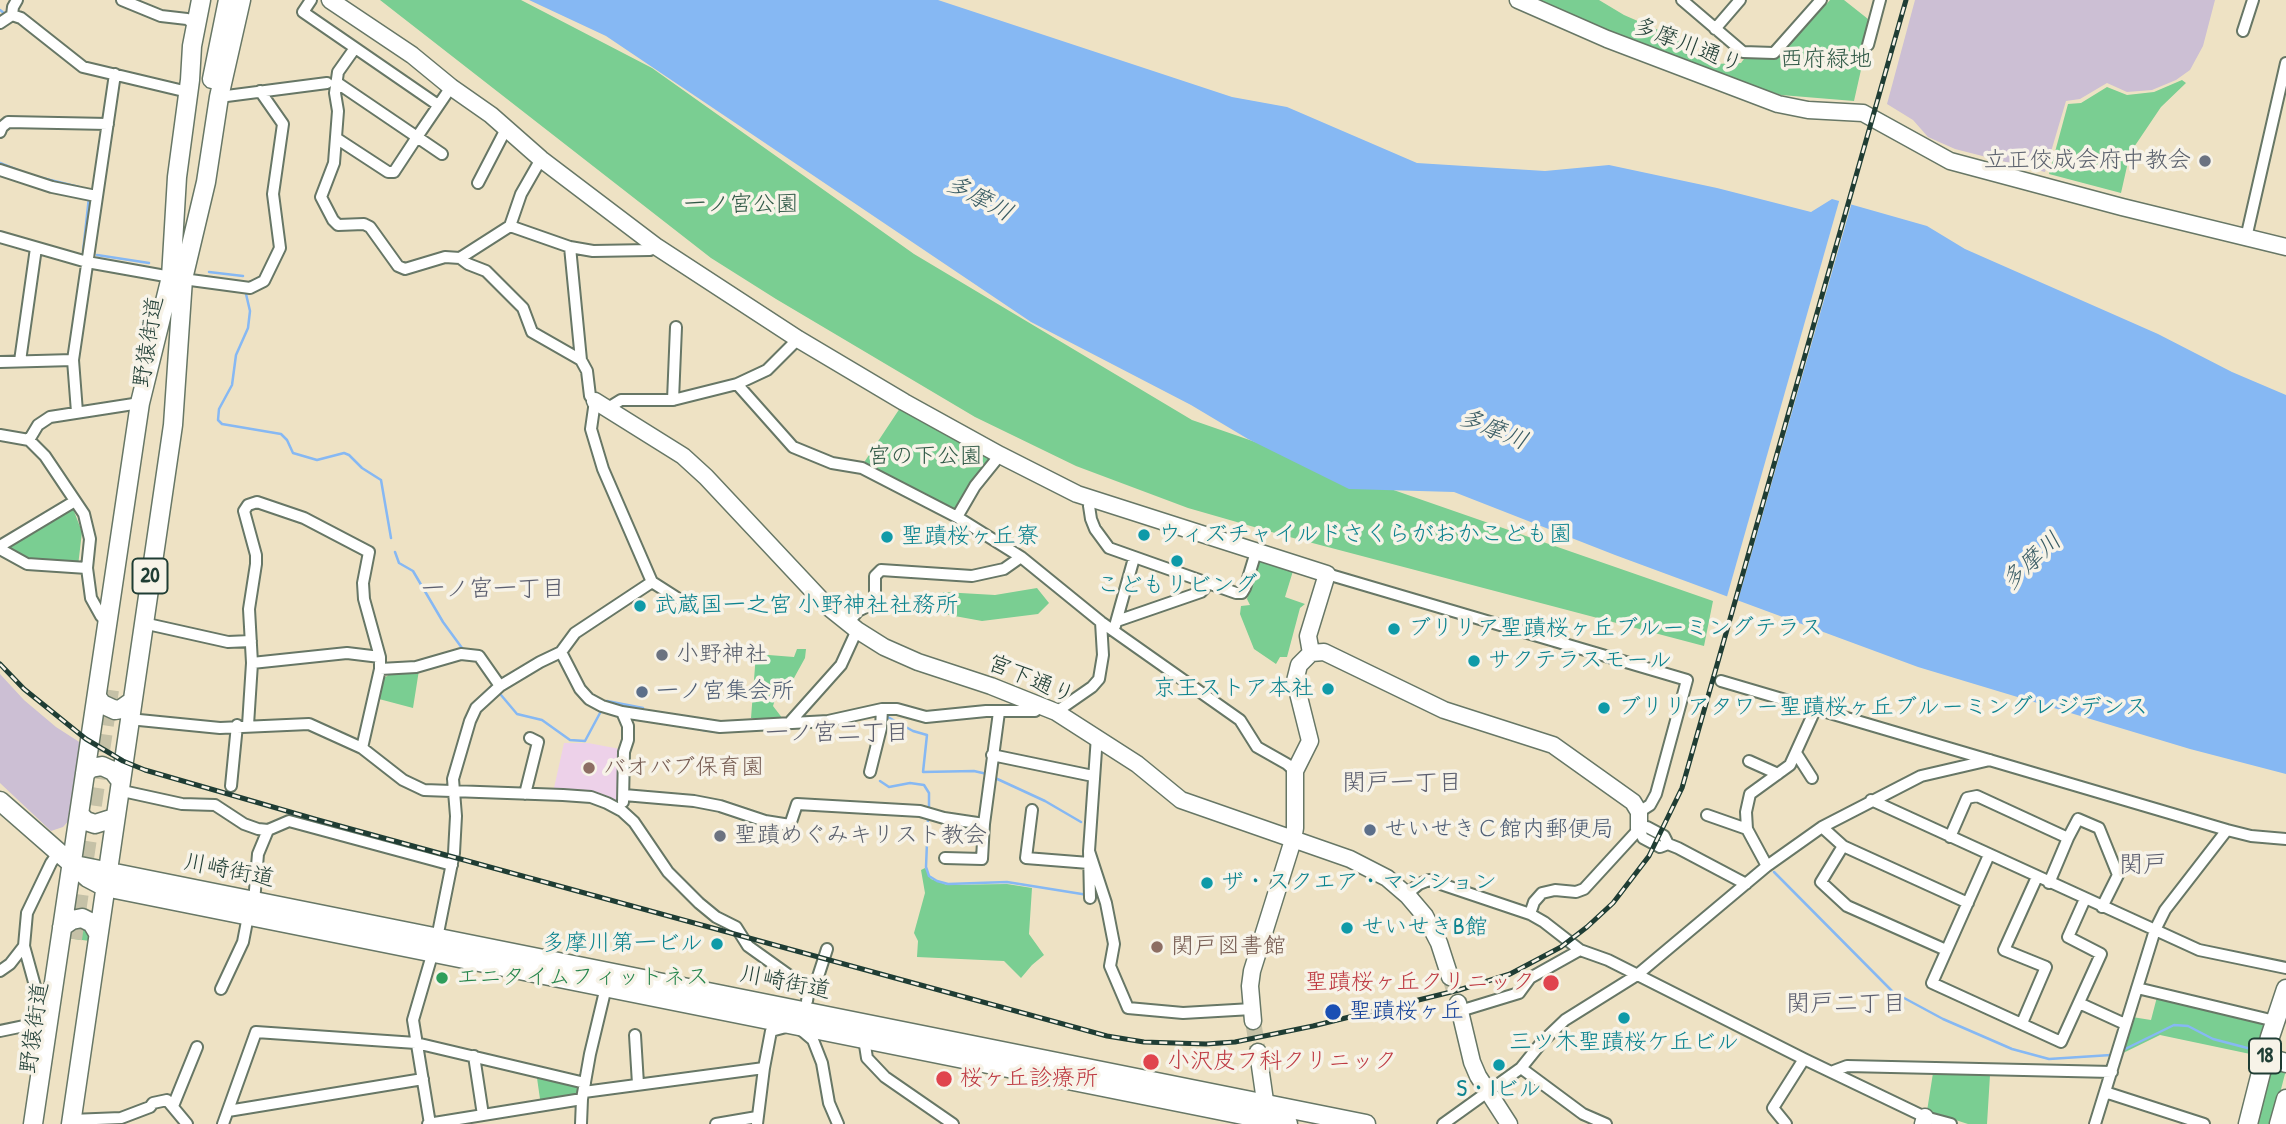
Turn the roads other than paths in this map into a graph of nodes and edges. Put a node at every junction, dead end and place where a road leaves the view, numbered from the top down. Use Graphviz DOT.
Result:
graph roads {
  1 [pos="18,0"];
  2 [pos="122,0"];
  3 [pos="201,0"];
  4 [pos="215,0"];
  5 [pos="228,0"];
  6 [pos="241,0"];
  7 [pos="311,0"];
  8 [pos="330,0"];
  9 [pos="1518,0"];
  10 [pos="1682,0"];
  11 [pos="1740,0"];
  12 [pos="1821,0"];
  13 [pos="1880,0"];
  14 [pos="2253,0"];
  15 [pos="12,15"];
  16 [pos="0,23"];
  17 [pos="196,25"];
  18 [pos="1715,29"];
  19 [pos="2242,31"];
  20 [pos="1868,46"];
  21 [pos="355,48"];
  22 [pos="210,50"];
  23 [pos="2286,63"];
  24 [pos="115,74"];
  25 [pos="332,82"];
  26 [pos="451,87"];
  27 [pos="260,91"];
  28 [pos="188,92"];
  29 [pos="219,97"];
  30 [pos="438,105"];
  31 [pos="108,124"];
  32 [pos="506,129"];
  33 [pos="0,132"];
  34 [pos="417,137"];
  35 [pos="336,138"];
  36 [pos="442,154"];
  37 [pos="541,159"];
  38 [pos="0,170"];
  39 [pos="478,183"];
  40 [pos="95,196"];
  41 [pos="510,226"];
  42 [pos="0,237"];
  43 [pos="2246,238"];
  44 [pos="570,247"];
  45 [pos="657,247"];
  46 [pos="2286,247"];
  47 [pos="36,248"];
  48 [pos="460,258"];
  49 [pos="87,262"];
  50 [pos="177,278"];
  51 [pos="676,327"];
  52 [pos="798,339"];
  53 [pos="73,360"];
  54 [pos="581,360"];
  55 [pos="20,361"];
  56 [pos="0,362"];
  57 [pos="737,384"];
  58 [pos="673,400"];
  59 [pos="141,402"];
  60 [pos="602,405"];
  61 [pos="77,412"];
  62 [pos="0,435"];
  63 [pos="29,440"];
  64 [pos="1000,455"];
  65 [pos="1091,499"];
  66 [pos="75,501"];
  67 [pos="957,517"];
  68 [pos="0,548"];
  69 [pos="1256,552"];
  70 [pos="1021,557"];
  71 [pos="1134,558"];
  72 [pos="87,568"];
  73 [pos="1327,574"];
  74 [pos="652,582"];
  75 [pos="1206,583"];
  76 [pos="688,605"];
  77 [pos="143,622"];
  78 [pos="1101,622"];
  79 [pos="108,623"];
  80 [pos="1115,625"];
  81 [pos="852,626"];
  82 [pos="251,641"];
  83 [pos="561,652"];
  84 [pos="1311,653"];
  85 [pos="252,663"];
  86 [pos="380,663"];
  87 [pos="1720,681"];
  88 [pos="500,686"];
  89 [pos="118,700"];
  90 [pos="1049,709"];
  91 [pos="1815,710"];
  92 [pos="622,712"];
  93 [pos="999,712"];
  94 [pos="882,713"];
  95 [pos="790,721"];
  96 [pos="242,725"];
  97 [pos="1097,736"];
  98 [pos="530,738"];
  99 [pos="362,748"];
  100 [pos="1796,753"];
  101 [pos="992,755"];
  102 [pos="1990,760"];
  103 [pos="1749,761"];
  104 [pos="1295,771"];
  105 [pos="870,772"];
  106 [pos="85,774"];
  107 [pos="1778,774"];
  108 [pos="1093,776"];
  109 [pos="1812,778"];
  110 [pos="119,785"];
  111 [pos="231,786"];
  112 [pos="453,792"];
  113 [pos="525,794"];
  114 [pos="624,795"];
  115 [pos="1871,800"];
  116 [pos="0,801"];
  117 [pos="1032,810"];
  118 [pos="622,811"];
  119 [pos="1639,812"];
  120 [pos="79,814"];
  121 [pos="1707,815"];
  122 [pos="114,818"];
  123 [pos="984,824"];
  124 [pos="1822,827"];
  125 [pos="1639,829"];
  126 [pos="268,830"];
  127 [pos="1747,830"];
  128 [pos="2227,830"];
  129 [pos="1950,837"];
  130 [pos="2068,838"];
  131 [pos="2286,839"];
  132 [pos="1293,840"];
  133 [pos="1843,846"];
  134 [pos="1089,851"];
  135 [pos="1989,855"];
  136 [pos="945,858"];
  137 [pos="65,859"];
  138 [pos="1088,863"];
  139 [pos="452,865"];
  140 [pos="1768,866"];
  141 [pos="2034,876"];
  142 [pos="106,879"];
  143 [pos="2049,883"];
  144 [pos="1746,884"];
  145 [pos="1407,894"];
  146 [pos="1090,898"];
  147 [pos="2085,899"];
  148 [pos="1968,903"];
  149 [pos="2102,907"];
  150 [pos="251,909"];
  151 [pos="1530,914"];
  152 [pos="2155,930"];
  153 [pos="79,935"];
  154 [pos="24,946"];
  155 [pos="435,946"];
  156 [pos="827,949"];
  157 [pos="1580,950"];
  158 [pos="1946,950"];
  159 [pos="2286,968"];
  160 [pos="0,971"];
  161 [pos="1637,975"];
  162 [pos="1450,977"];
  163 [pos="608,980"];
  164 [pos="2137,988"];
  165 [pos="221,989"];
  166 [pos="2286,989"];
  167 [pos="2080,1003"];
  168 [pos="1459,1007"];
  169 [pos="803,1011"];
  170 [pos="50,1014"];
  171 [pos="1253,1015"];
  172 [pos="2022,1023"];
  173 [pos="2125,1024"];
  174 [pos="2273,1029"];
  175 [pos="0,1031"];
  176 [pos="635,1035"];
  177 [pos="864,1039"];
  178 [pos="416,1043"];
  179 [pos="197,1047"];
  180 [pos="1258,1052"];
  181 [pos="2286,1052"];
  182 [pos="474,1056"];
  183 [pos="1804,1059"];
  184 [pos="2286,1063"];
  185 [pos="2263,1065"];
  186 [pos="764,1068"];
  187 [pos="1521,1068"];
  188 [pos="1831,1072"];
  189 [pos="2112,1072"];
  190 [pos="422,1079"];
  191 [pos="638,1084"];
  192 [pos="584,1091"];
  193 [pos="1488,1092"];
  194 [pos="2105,1092"];
  195 [pos="173,1106"];
  196 [pos="228,1111"];
  197 [pos="483,1115"];
  198 [pos="1266,1116"];
  199 [pos="1924,1120"];
  200 [pos="757,1121"];
  201 [pos="67,1123"];
  202 [pos="33,1124"];
  203 [pos="46,1124"];
  204 [pos="187,1124"];
  205 [pos="223,1124"];
  206 [pos="429,1124"];
  207 [pos="581,1124"];
  208 [pos="716,1124"];
  209 [pos="838,1124"];
  210 [pos="953,1124"];
  211 [pos="1288,1124"];
  212 [pos="1366,1124"];
  213 [pos="1443,1124"];
  214 [pos="1509,1124"];
  215 [pos="1606,1124"];
  216 [pos="1786,1124"];
  217 [pos="1951,1124"];
  218 [pos="2095,1124"];
  219 [pos="2204,1124"];
  220 [pos="2248,1124"];
  1 -- 15 [label="street"];
  2 -- 17 [label="street"];
  3 -- 17 [label="main road"];
  4 -- 22 [label="main road, 野猿街道 / 20"];
  5 -- 22 [label="main road, 野猿街道 / 20"];
  6 -- 29 [label="main road"];
  7 -- 21 [label="street"];
  8 -- 26 [label="street"];
  9 -- 43 [label="street, 多摩川通り"];
  10 -- 18 [label="street"];
  11 -- 18 [label="street"];
  12 -- 18 [label="street"];
  13 -- 20 [label="street"];
  14 -- 19 [label="street"];
  15 -- 16 [label="street"];
  15 -- 24 [label="street"];
  17 -- 28 [label="main road"];
  21 -- 25 [label="street"];
  21 -- 30 [label="street"];
  22 -- 50 [label="main road, 野猿街道 / 20"];
  23 -- 43 [label="street"];
  24 -- 28 [label="street"];
  24 -- 31 [label="street"];
  25 -- 27 [label="street"];
  25 -- 34 [label="street"];
  25 -- 35 [label="street"];
  26 -- 30 [label="street"];
  26 -- 32 [label="street"];
  27 -- 29 [label="street"];
  27 -- 50 [label="street"];
  28 -- 50 [label="main road"];
  29 -- 50 [label="main road"];
  30 -- 34 [label="street"];
  31 -- 33 [label="street"];
  31 -- 40 [label="street"];
  32 -- 37 [label="street"];
  32 -- 39 [label="street"];
  34 -- 35 [label="street"];
  34 -- 36 [label="street"];
  35 -- 48 [label="street"];
  37 -- 41 [label="street"];
  37 -- 45 [label="street"];
  38 -- 40 [label="street"];
  40 -- 49 [label="street"];
  41 -- 44 [label="street"];
  41 -- 48 [label="street"];
  42 -- 47 [label="street"];
  43 -- 46 [label="street, 多摩川通り"];
  44 -- 45 [label="street"];
  44 -- 54 [label="street"];
  45 -- 52 [label="street"];
  47 -- 49 [label="street"];
  47 -- 55 [label="street"];
  48 -- 54 [label="street"];
  49 -- 50 [label="street"];
  49 -- 53 [label="street"];
  50 -- 59 [label="main road, 20"];
  50 -- 77 [label="main road, 20"];
  50 -- 89 [label="main road, 野猿街道 / 20"];
  51 -- 58 [label="street"];
  52 -- 57 [label="street"];
  52 -- 64 [label="street"];
  53 -- 55 [label="street"];
  53 -- 61 [label="street"];
  54 -- 60 [label="street"];
  55 -- 56 [label="street"];
  57 -- 58 [label="street"];
  57 -- 67 [label="street"];
  58 -- 60 [label="street"];
  59 -- 61 [label="street"];
  59 -- 79 [label="main road, 20"];
  60 -- 74 [label="street"];
  60 -- 81 [label="street, 宮下通り"];
  61 -- 63 [label="street"];
  62 -- 63 [label="street"];
  63 -- 66 [label="street"];
  64 -- 65 [label="street"];
  64 -- 67 [label="street"];
  65 -- 69 [label="street"];
  65 -- 71 [label="street"];
  66 -- 68 [label="street"];
  66 -- 72 [label="street"];
  67 -- 70 [label="street"];
  68 -- 72 [label="street"];
  69 -- 73 [label="street"];
  69 -- 75 [label="street"];
  70 -- 78 [label="street"];
  70 -- 81 [label="street"];
  71 -- 75 [label="street"];
  71 -- 80 [label="street"];
  72 -- 79 [label="street"];
  73 -- 84 [label="street"];
  73 -- 119 [label="street"];
  74 -- 76 [label="street"];
  74 -- 83 [label="street"];
  75 -- 80 [label="street"];
  77 -- 82 [label="street"];
  77 -- 89 [label="main road, 20"];
  78 -- 80 [label="street"];
  78 -- 90 [label="street"];
  79 -- 89 [label="main road, 20"];
  80 -- 104 [label="street"];
  81 -- 90 [label="street, 宮下通り"];
  81 -- 95 [label="street"];
  82 -- 85 [label="street"];
  82 -- 86 [label="street"];
  83 -- 88 [label="street"];
  83 -- 92 [label="street"];
  84 -- 104 [label="street"];
  84 -- 119 [label="street"];
  85 -- 86 [label="street"];
  85 -- 96 [label="street"];
  86 -- 88 [label="street"];
  86 -- 99 [label="street"];
  87 -- 91 [label="street"];
  88 -- 112 [label="street"];
  89 -- 96 [label="street"];
  89 -- 106 [label="main road, 20"];
  89 -- 110 [label="main road, 20"];
  90 -- 93 [label="street"];
  90 -- 97 [label="street, 宮下通り"];
  91 -- 100 [label="street"];
  91 -- 102 [label="street"];
  92 -- 95 [label="street"];
  92 -- 114 [label="street"];
  93 -- 94 [label="street"];
  93 -- 101 [label="street"];
  94 -- 95 [label="street"];
  94 -- 105 [label="street"];
  96 -- 99 [label="street"];
  96 -- 111 [label="street"];
  97 -- 108 [label="street"];
  97 -- 132 [label="street, 宮下通り"];
  98 -- 113 [label="street"];
  99 -- 112 [label="street"];
  100 -- 107 [label="street"];
  100 -- 109 [label="street"];
  101 -- 108 [label="street"];
  101 -- 123 [label="street"];
  102 -- 115 [label="street"];
  102 -- 128 [label="street"];
  103 -- 107 [label="street"];
  104 -- 132 [label="street"];
  106 -- 110 [label="main road"];
  106 -- 120 [label="main road, 20"];
  107 -- 127 [label="street"];
  108 -- 134 [label="street"];
  110 -- 122 [label="main road, 20"];
  110 -- 126 [label="street"];
  112 -- 113 [label="street"];
  112 -- 139 [label="street"];
  113 -- 118 [label="street"];
  114 -- 118 [label="street"];
  114 -- 123 [label="street"];
  115 -- 124 [label="street"];
  115 -- 129 [label="street"];
  116 -- 137 [label="main road, 川崎街道"];
  117 -- 138 [label="street"];
  118 -- 169 [label="street"];
  119 -- 125 [label="street"];
  120 -- 122 [label="main road"];
  120 -- 137 [label="main road, 20"];
  121 -- 127 [label="street"];
  122 -- 142 [label="main road, 20"];
  123 -- 136 [label="street"];
  124 -- 133 [label="street"];
  124 -- 140 [label="street"];
  125 -- 144 [label="street"];
  125 -- 151 [label="street"];
  126 -- 139 [label="street"];
  126 -- 150 [label="street"];
  127 -- 140 [label="street"];
  128 -- 131 [label="street"];
  128 -- 152 [label="street"];
  129 -- 130 [label="street"];
  129 -- 135 [label="street"];
  130 -- 143 [label="street"];
  130 -- 149 [label="street"];
  132 -- 145 [label="street, 宮下通り"];
  132 -- 171 [label="street"];
  133 -- 148 [label="street"];
  133 -- 158 [label="street"];
  134 -- 138 [label="street"];
  134 -- 171 [label="street"];
  135 -- 141 [label="street"];
  135 -- 148 [label="street"];
  137 -- 142 [label="main road, 川崎街道"];
  137 -- 153 [label="main road, 20"];
  137 -- 154 [label="street"];
  138 -- 146 [label="street"];
  139 -- 155 [label="street"];
  140 -- 144 [label="street"];
  141 -- 143 [label="street"];
  141 -- 172 [label="street"];
  142 -- 150 [label="main road, 川崎街道"];
  142 -- 153 [label="main road, 20"];
  143 -- 147 [label="street"];
  144 -- 161 [label="street"];
  145 -- 151 [label="street"];
  145 -- 162 [label="street, 宮下通り"];
  147 -- 149 [label="street"];
  147 -- 167 [label="street"];
  148 -- 158 [label="street"];
  149 -- 152 [label="street"];
  150 -- 155 [label="main road, 川崎街道"];
  150 -- 165 [label="street"];
  151 -- 157 [label="street"];
  152 -- 159 [label="street"];
  152 -- 164 [label="street"];
  153 -- 170 [label="main road, 20"];
  153 -- 201 [label="main road, 野猿街道 / 20"];
  153 -- 203 [label="main road, 野猿街道 / 20"];
  154 -- 160 [label="street"];
  154 -- 170 [label="street"];
  155 -- 163 [label="main road, 川崎街道"];
  155 -- 178 [label="street"];
  156 -- 169 [label="street"];
  157 -- 161 [label="street"];
  157 -- 168 [label="street"];
  158 -- 172 [label="street"];
  161 -- 183 [label="street"];
  161 -- 187 [label="street"];
  163 -- 169 [label="main road, 川崎街道"];
  163 -- 192 [label="street"];
  164 -- 173 [label="street"];
  164 -- 174 [label="street"];
  166 -- 174 [label="main road, 18"];
  167 -- 172 [label="street"];
  167 -- 173 [label="street"];
  168 -- 193 [label="street"];
  169 -- 177 [label="main road, 川崎街道"];
  169 -- 186 [label="street"];
  169 -- 198 [label="main road, 川崎街道"];
  169 -- 209 [label="street"];
  170 -- 175 [label="street"];
  170 -- 202 [label="main road, 20"];
  173 -- 189 [label="street"];
  174 -- 181 [label="main road"];
  174 -- 185 [label="main road, 18"];
  176 -- 191 [label="street"];
  177 -- 198 [label="main road, 川崎街道"];
  177 -- 210 [label="street"];
  178 -- 182 [label="street"];
  178 -- 190 [label="street"];
  178 -- 196 [label="street"];
  179 -- 195 [label="street"];
  180 -- 198 [label="street"];
  182 -- 192 [label="street"];
  182 -- 197 [label="street"];
  183 -- 188 [label="street"];
  183 -- 216 [label="street"];
  184 -- 185 [label="main road"];
  185 -- 220 [label="main road, 18"];
  186 -- 191 [label="street"];
  186 -- 200 [label="street"];
  187 -- 193 [label="street"];
  187 -- 215 [label="street"];
  188 -- 189 [label="street"];
  188 -- 199 [label="street"];
  189 -- 194 [label="street"];
  190 -- 196 [label="street"];
  190 -- 206 [label="street"];
  191 -- 192 [label="street"];
  192 -- 197 [label="street"];
  192 -- 207 [label="street"];
  193 -- 213 [label="street"];
  193 -- 214 [label="street"];
  194 -- 218 [label="street"];
  194 -- 219 [label="street"];
  195 -- 201 [label="street"];
  195 -- 204 [label="street"];
  196 -- 205 [label="street"];
  197 -- 206 [label="street"];
  198 -- 211 [label="main road, 川崎街道"];
  198 -- 212 [label="main road, 川崎街道"];
  199 -- 217 [label="street"];
  200 -- 208 [label="street"];
}
